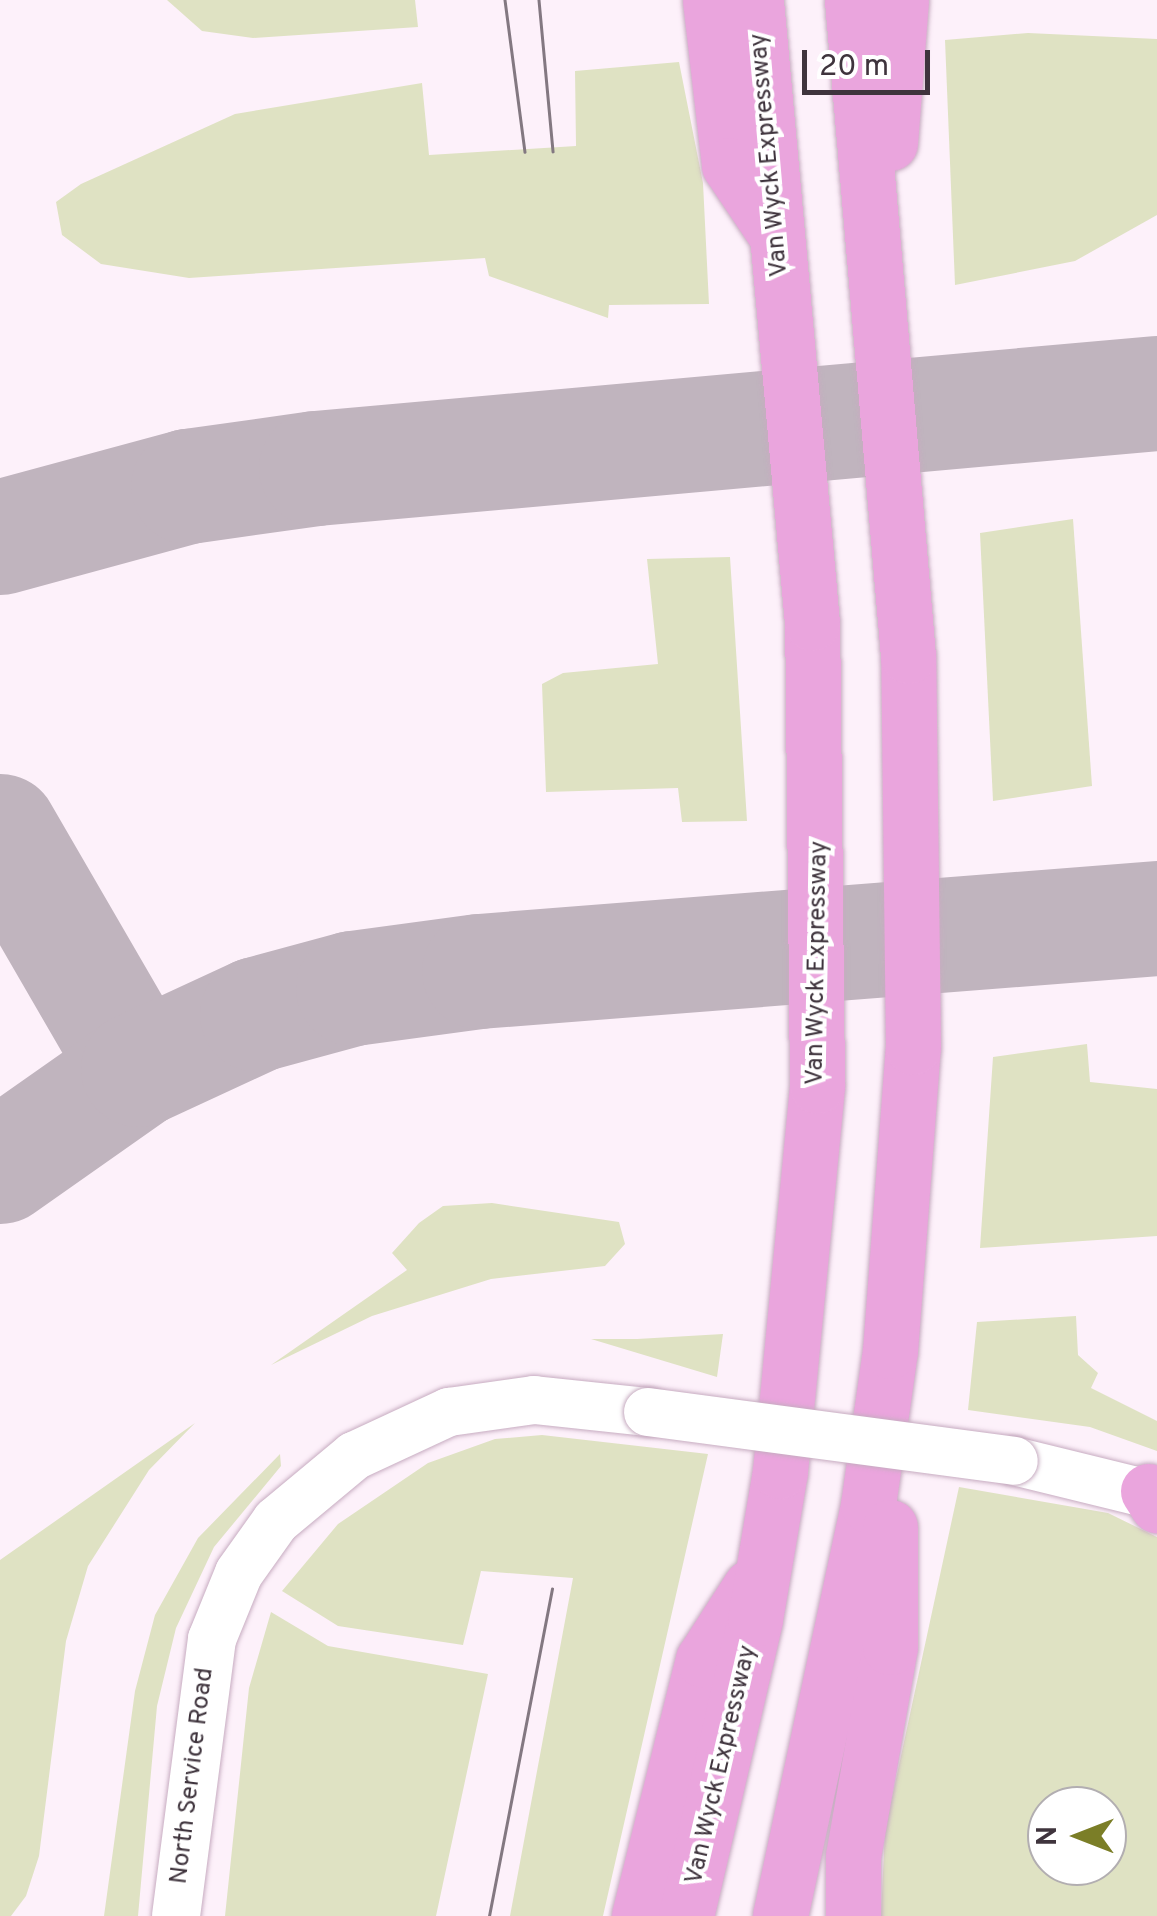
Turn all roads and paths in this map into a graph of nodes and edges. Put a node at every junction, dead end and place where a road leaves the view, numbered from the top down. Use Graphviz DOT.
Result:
graph roads {
  1 [pos="710,0"];
  2 [pos="756,0"];
  3 [pos="852,0"];
  4 [pos="901,0"];
  5 [pos="778,238"];
  6 [pos="875,270"];
  7 [pos="890,1351"];
  8 [pos="1154,1498"];
  9 [pos="764,1564"];
  10 [pos="176,1916"];
  11 [pos="639,1916"];
  12 [pos="686,1916"];
  13 [pos="780,1916"];
  14 [pos="853,1916"];
  1 -- 5 [label="highway"];
  2 -- 5 [label="highway, Van Wyck Expressway"];
  3 -- 6 [label="highway"];
  4 -- 6 [label="highway"];
  5 -- 9 [label="highway, Van Wyck Expressway"];
  6 -- 7 [label="highway"];
  7 -- 13 [label="highway"];
  7 -- 14 [label="highway"];
  8 -- 10 [label="street, North Service Road, bridge"];
  9 -- 11 [label="highway"];
  9 -- 12 [label="highway, Van Wyck Expressway"];
}
